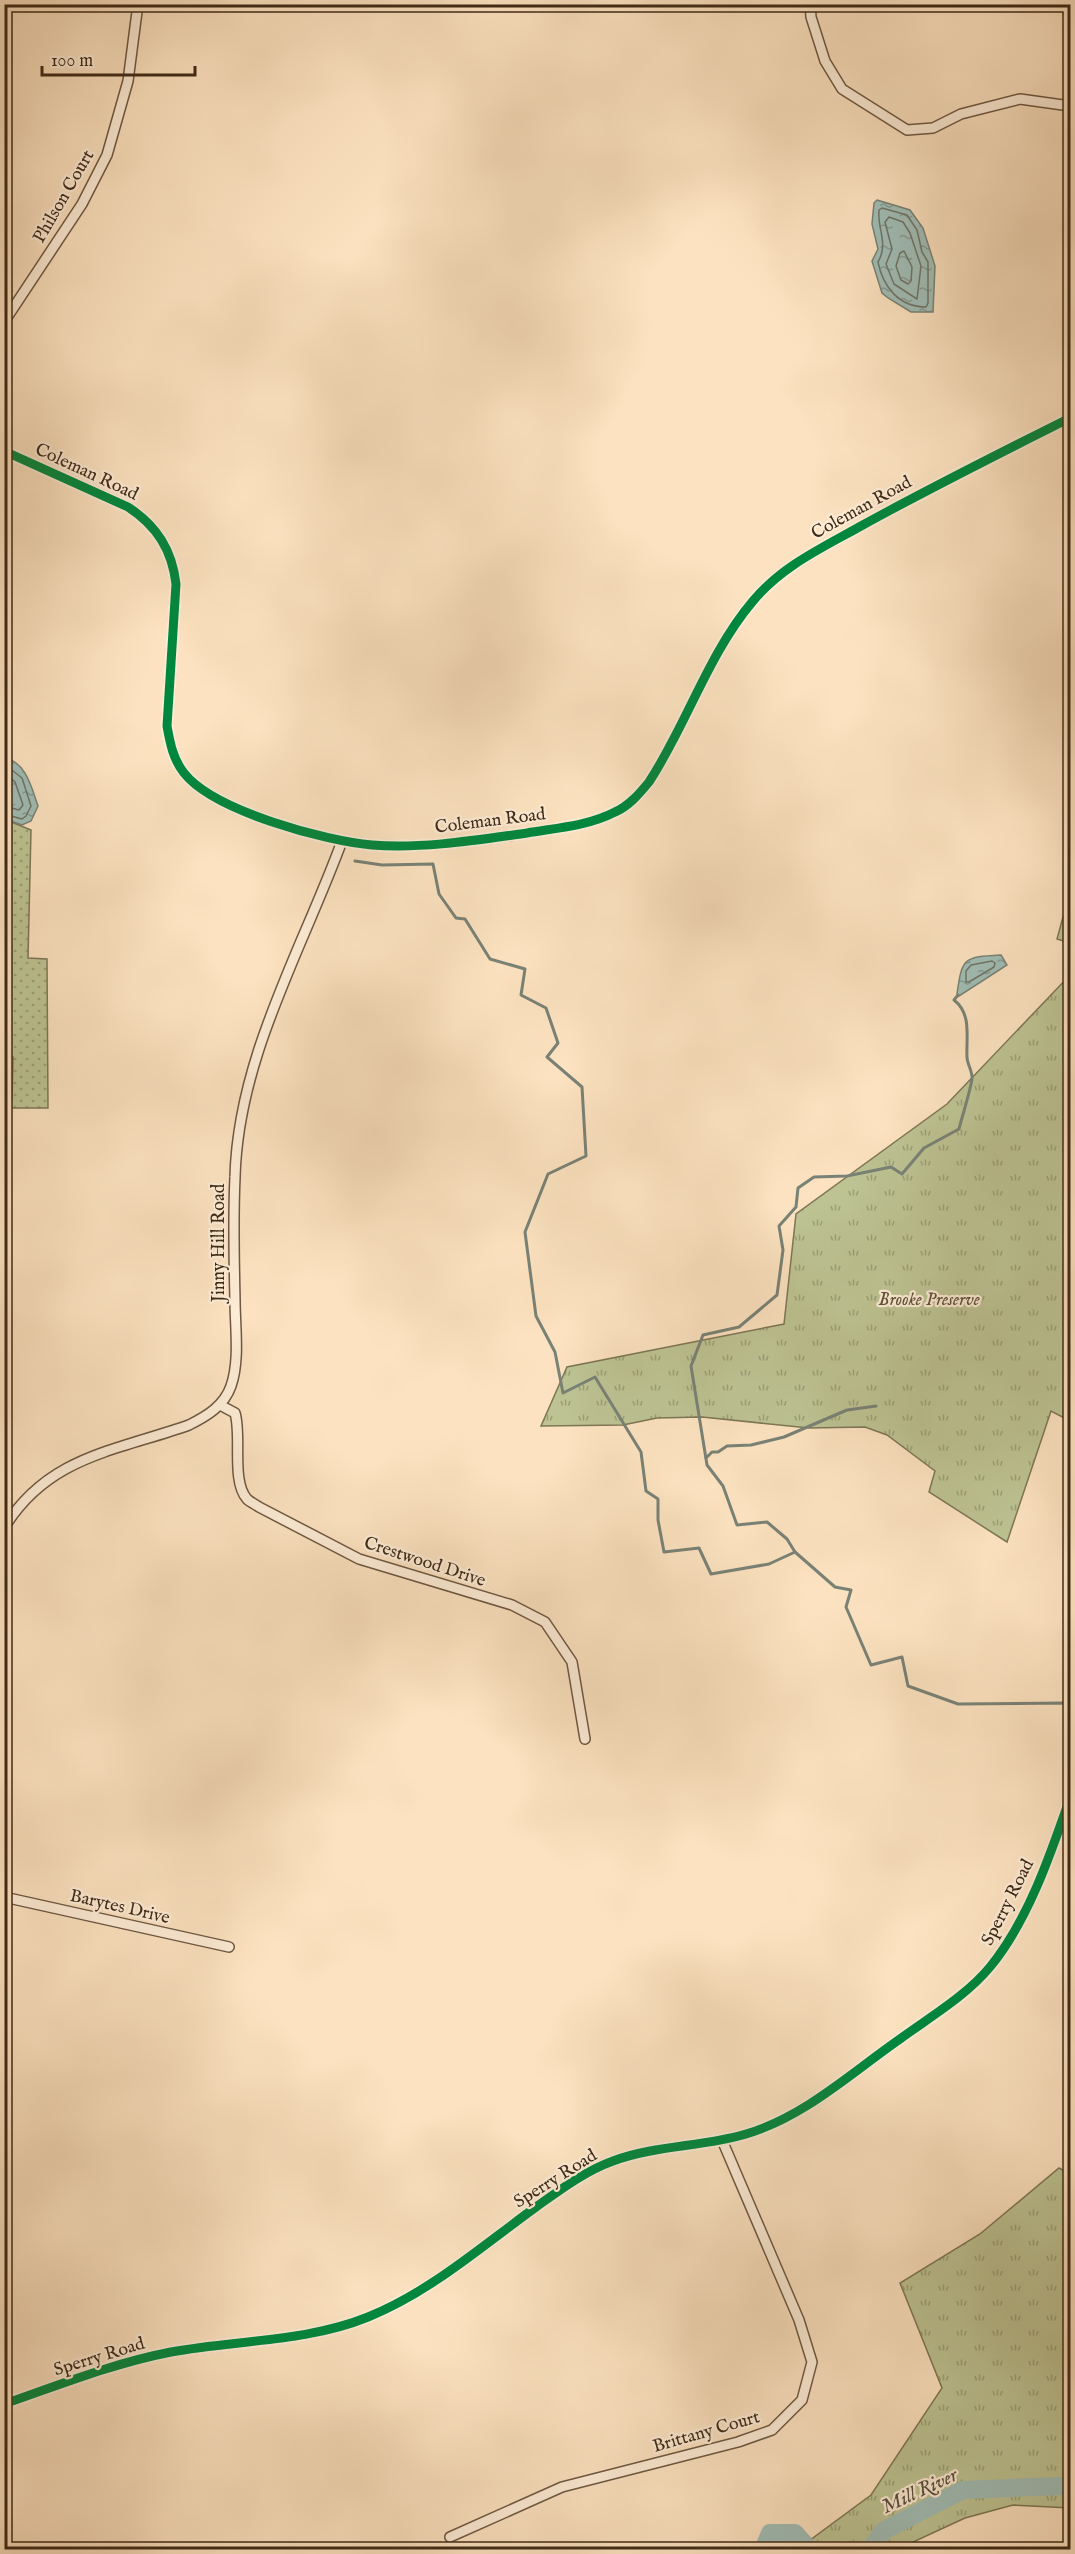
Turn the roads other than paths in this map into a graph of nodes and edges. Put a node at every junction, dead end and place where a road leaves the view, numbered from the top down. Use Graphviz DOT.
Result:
graph roads {
  1 [pos="138,4"];
  2 [pos="810,4"];
  3 [pos="1071,106"];
  4 [pos="4,322"];
  5 [pos="1071,418"];
  6 [pos="4,451"];
  7 [pos="342,841"];
  8 [pos="220,1405"];
  9 [pos="4,1528"];
  10 [pos="585,1739"];
  11 [pos="1071,1798"];
  12 [pos="4,1897"];
  13 [pos="229,1947"];
  14 [pos="722,2140"];
  15 [pos="4,2404"];
  16 [pos="450,2537"];
  1 -- 4 [label="street, Philson Court"];
  2 -- 3 [label="street"];
  5 -- 7 [label="street, Coleman Road"];
  6 -- 7 [label="street, Coleman Road"];
  7 -- 8 [label="street, Jinny Hill Road"];
  8 -- 9 [label="street"];
  8 -- 10 [label="street, Crestwood Drive"];
  11 -- 14 [label="street, Sperry Road"];
  12 -- 13 [label="street, Barytes Drive"];
  14 -- 15 [label="street, Sperry Road"];
  14 -- 16 [label="street, Brittany Court"];
}
